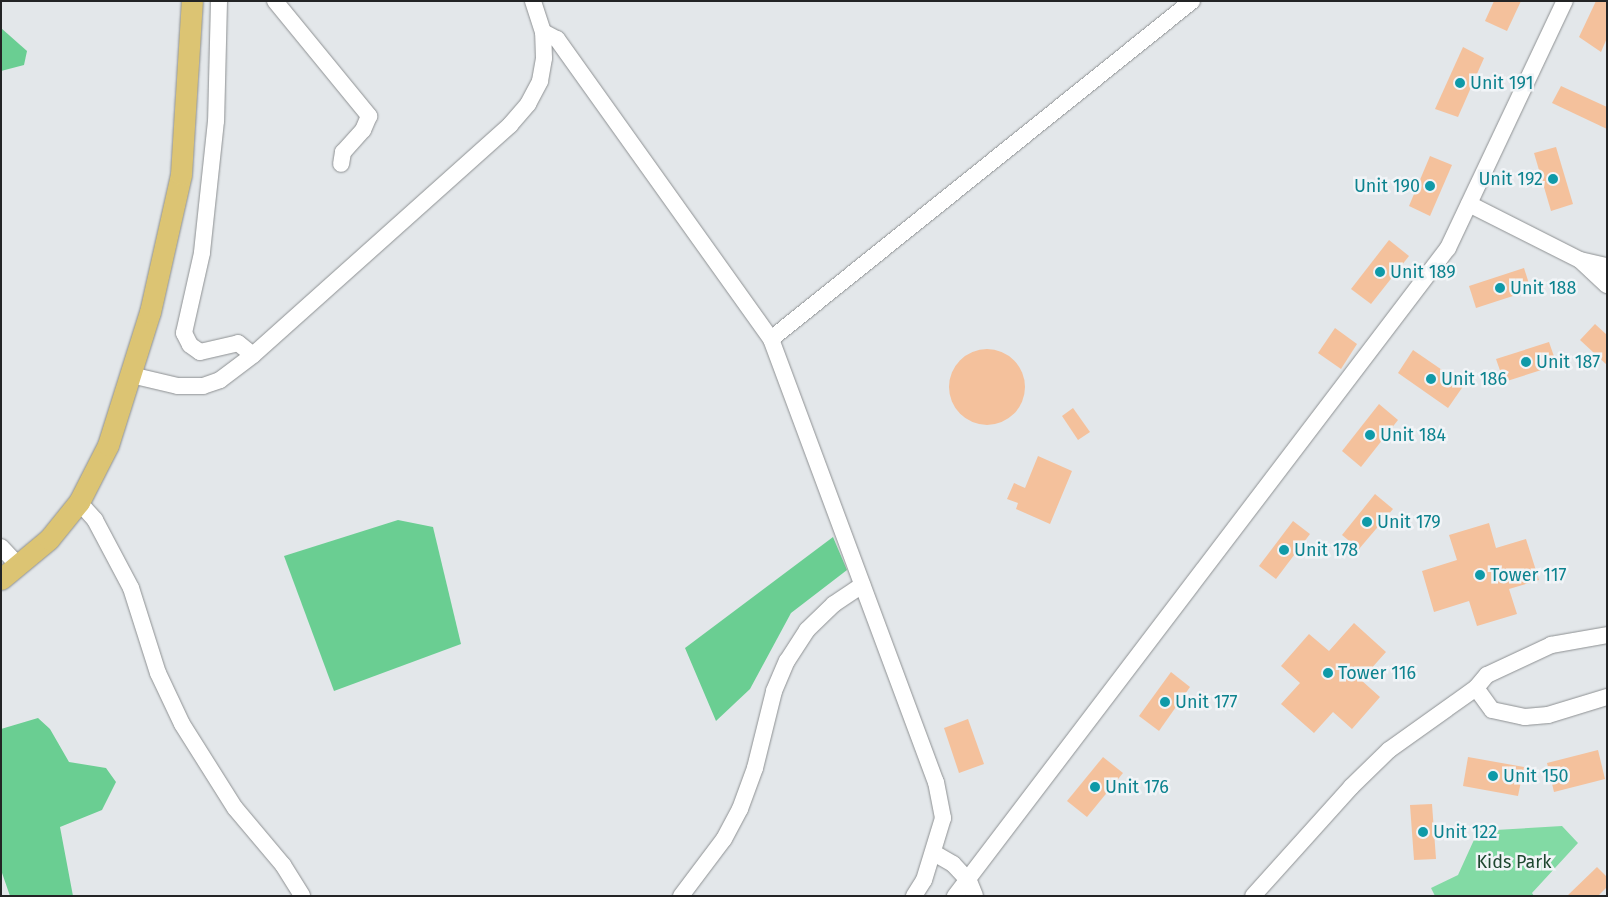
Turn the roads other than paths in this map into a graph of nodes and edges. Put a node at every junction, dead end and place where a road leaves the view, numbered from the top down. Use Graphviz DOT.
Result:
graph roads {
  1 [pos="192,1"];
  2 [pos="219,1"];
  3 [pos="275,1"];
  4 [pos="533,1"];
  5 [pos="1192,1"];
  6 [pos="1565,1"];
  7 [pos="544,32"];
  8 [pos="341,164"];
  9 [pos="1469,204"];
  10 [pos="1580,260"];
  11 [pos="1607,266"];
  12 [pos="1607,285"];
  13 [pos="771,339"];
  14 [pos="253,355"];
  15 [pos="131,375"];
  16 [pos="79,502"];
  17 [pos="1,547"];
  18 [pos="6,574"];
  19 [pos="862,584"];
  20 [pos="1607,635"];
  21 [pos="1476,688"];
  22 [pos="1607,698"];
  23 [pos="934,853"];
  24 [pos="972,888"];
  25 [pos="302,896"];
  26 [pos="681,896"];
  27 [pos="914,896"];
  28 [pos="955,896"];
  29 [pos="1253,896"];
  1 -- 15 [label="main road"];
  2 -- 14 [label="street"];
  3 -- 8 [label="street"];
  4 -- 7 [label="street"];
  5 -- 13 [label="street"];
  6 -- 9 [label="street"];
  7 -- 13 [label="street"];
  7 -- 14 [label="street"];
  9 -- 10 [label="street"];
  9 -- 24 [label="street"];
  10 -- 11 [label="street"];
  10 -- 12 [label="street"];
  13 -- 19 [label="street"];
  14 -- 15 [label="street"];
  15 -- 16 [label="main road"];
  16 -- 18 [label="main road"];
  16 -- 25 [label="street"];
  17 -- 18 [label="street"];
  19 -- 23 [label="street"];
  19 -- 26 [label="street"];
  20 -- 21 [label="street"];
  21 -- 22 [label="street"];
  21 -- 29 [label="street"];
  23 -- 24 [label="street"];
  23 -- 27 [label="street"];
  24 -- 28 [label="street"];
}
